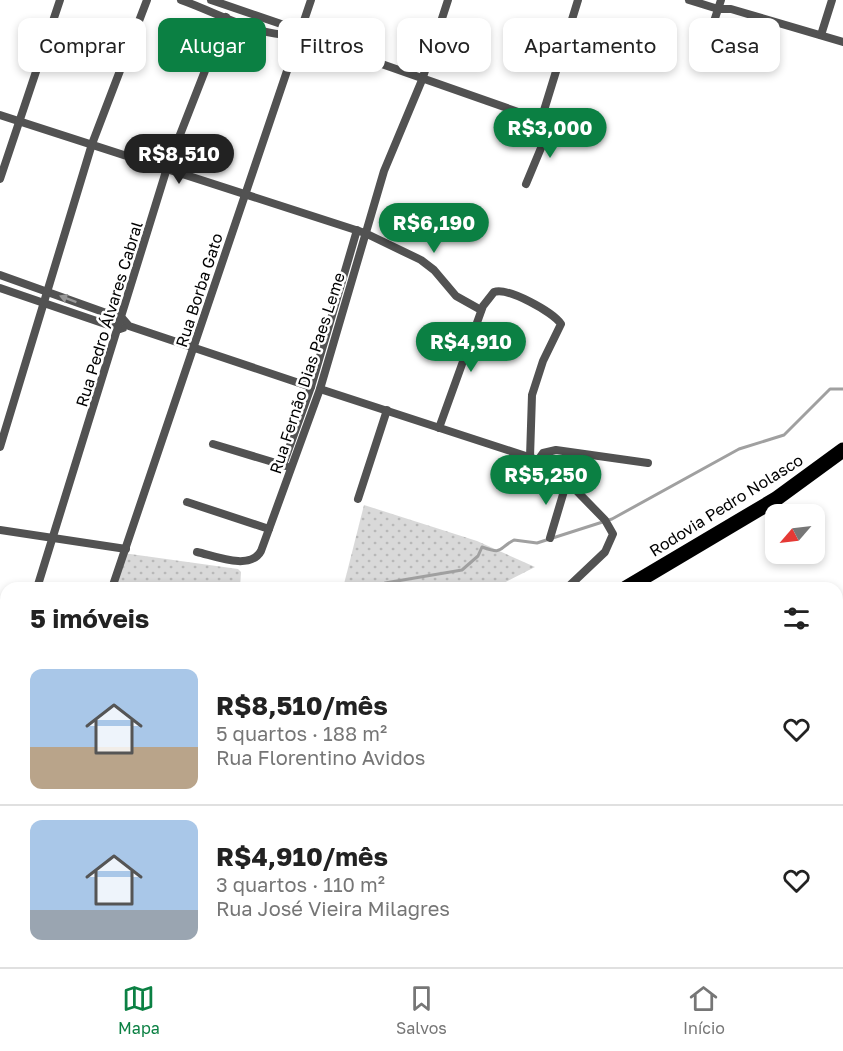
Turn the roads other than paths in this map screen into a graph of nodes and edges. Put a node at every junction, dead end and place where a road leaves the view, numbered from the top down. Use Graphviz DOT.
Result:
graph roads {
  1 [pos="60,0"];
  2 [pos="147,0"];
  3 [pos="181,0"];
  4 [pos="211,0"];
  5 [pos="311,0"];
  6 [pos="448,0"];
  7 [pos="578,0"];
  8 [pos="689,0"];
  9 [pos="721,0"];
  10 [pos="832,0"];
  11 [pos="227,3"];
  12 [pos="718,9"];
  13 [pos="731,9"];
  14 [pos="226,17"];
  15 [pos="305,18"];
  16 [pos="715,18"];
  17 [pos="278,22"];
  18 [pos="278,34"];
  19 [pos="821,35"];
  20 [pos="843,42"];
  21 [pos="385,66"];
  22 [pos="287,72"];
  23 [pos="422,80"];
  24 [pos="0,115"];
  25 [pos="19,120"];
  26 [pos="541,120"];
  27 [pos="551,124"];
  28 [pos="591,141"];
  29 [pos="92,144"];
  30 [pos="167,168"];
  31 [pos="0,179"];
  32 [pos="526,184"];
  33 [pos="246,193"];
  34 [pos="361,232"];
  35 [pos="0,275"];
  36 [pos="0,288"];
  37 [pos="46,290"];
  38 [pos="42,303"];
  39 [pos="481,310"];
  40 [pos="123,319"];
  41 [pos="129,326"];
  42 [pos="120,329"];
  43 [pos="194,347"];
  44 [pos="311,387"];
  45 [pos="320,389"];
  46 [pos="387,410"];
  47 [pos="439,428"];
  48 [pos="213,444"];
  49 [pos="0,447"];
  50 [pos="843,450"];
  51 [pos="534,459"];
  52 [pos="648,463"];
  53 [pos="287,466"];
  54 [pos="567,481"];
  55 [pos="358,498"];
  56 [pos="187,502"];
  57 [pos="269,529"];
  58 [pos="0,530"];
  59 [pos="52,537"];
  60 [pos="550,538"];
  61 [pos="126,549"];
  62 [pos="197,552"];
  63 [pos="39,582"];
  64 [pos="114,582"];
  65 [pos="573,582"];
  66 [pos="636,582"];
  1 -- 25 [label="street"];
  2 -- 29 [label="street"];
  3 -- 14 [label="street"];
  4 -- 11 [label="street"];
  5 -- 15 [label="street, Rua Borba Gato"];
  6 -- 23 [label="street, Rua Fernão Dias Paes Leme"];
  7 -- 26 [label="street"];
  8 -- 12 [label="street"];
  9 -- 12 [label="street"];
  9 -- 13 [label="street"];
  10 -- 19 [label="street"];
  11 -- 17 [label="street"];
  12 -- 13 [label="street"];
  12 -- 16 [label="street"];
  13 -- 19 [label="street"];
  14 -- 18 [label="street"];
  14 -- 30 [label="street, Rua Pedro Álvares Cabral"];
  19 -- 20 [label="street"];
  21 -- 23 [label="street"];
  22 -- 33 [label="street, Rua Borba Gato"];
  23 -- 26 [label="street"];
  23 -- 34 [label="street, Rua Fernão Dias Paes Leme"];
  24 -- 25 [label="street"];
  25 -- 29 [label="street"];
  25 -- 31 [label="street"];
  26 -- 27 [label="street"];
  27 -- 28 [label="street"];
  27 -- 32 [label="street"];
  29 -- 30 [label="street"];
  29 -- 37 [label="street"];
  30 -- 33 [label="street"];
  30 -- 40 [label="street, Rua Pedro Álvares Cabral"];
  33 -- 34 [label="street"];
  33 -- 43 [label="street, Rua Borba Gato"];
  34 -- 39 [label="street"];
  34 -- 44 [label="street"];
  34 -- 45 [label="street, Rua Fernão Dias Paes Leme"];
  35 -- 37 [label="street"];
  36 -- 38 [label="street"];
  37 -- 38 [label="street"];
  40 -- 37 [label="street, one-way"];
  38 -- 42 [label="street"];
  38 -- 49 [label="street"];
  39 -- 47 [label="street"];
  39 -- 51 [label="street"];
  40 -- 41 [label="street"];
  40 -- 42 [label="street, Rua Pedro Álvares Cabral"];
  41 -- 42 [label="street"];
  41 -- 43 [label="street"];
  42 -- 59 [label="street, Rua Pedro Álvares Cabral"];
  43 -- 44 [label="street"];
  43 -- 61 [label="street, Rua Borba Gato"];
  44 -- 53 [label="street"];
  45 -- 46 [label="street"];
  45 -- 53 [label="street, Rua Fernão Dias Paes Leme"];
  46 -- 47 [label="street"];
  46 -- 55 [label="street"];
  47 -- 51 [label="street"];
  48 -- 53 [label="street"];
  50 -- 66 [label="highway, Rodovia Pedro Nolasco"];
  51 -- 52 [label="street"];
  51 -- 54 [label="street"];
  53 -- 57 [label="street, Rua Fernão Dias Paes Leme"];
  54 -- 60 [label="street"];
  54 -- 65 [label="street"];
  56 -- 57 [label="street"];
  57 -- 62 [label="street, Rua Fernão Dias Paes Leme"];
  58 -- 59 [label="street"];
  59 -- 61 [label="street"];
  59 -- 63 [label="street, Rua Pedro Álvares Cabral"];
  61 -- 64 [label="street, Rua Borba Gato"];
}
